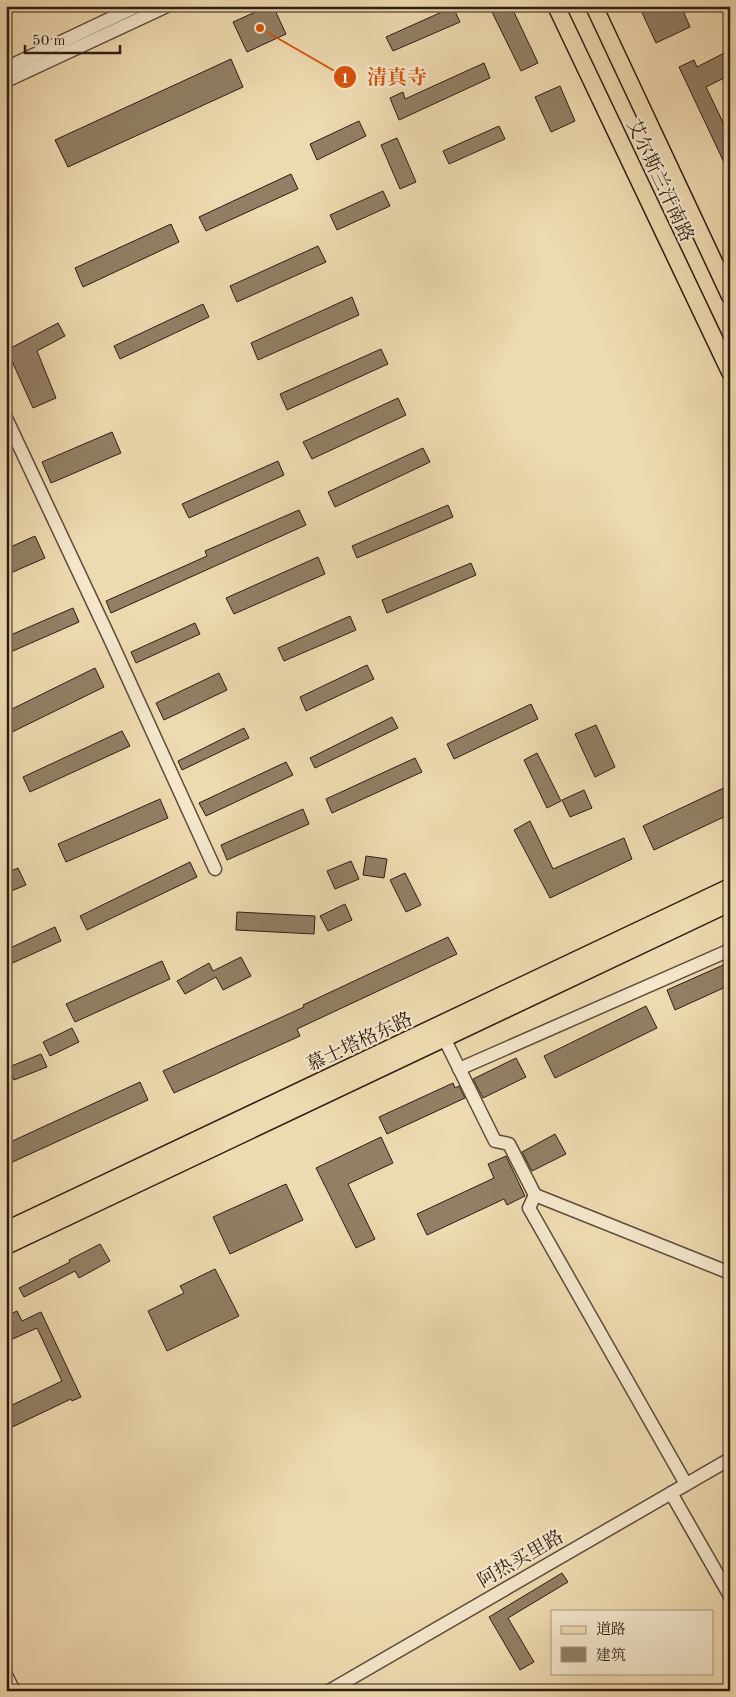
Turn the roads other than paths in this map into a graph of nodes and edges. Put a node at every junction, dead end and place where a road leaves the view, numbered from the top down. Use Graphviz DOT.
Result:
graph roads {
  1 [pos="137,6"];
  2 [pos="167,6"];
  3 [pos="556,6"];
  4 [pos="594,6"];
  5 [pos="6,68"];
  6 [pos="6,81"];
  7 [pos="730,296"];
  8 [pos="730,372"];
  9 [pos="6,418"];
  10 [pos="215,869"];
  11 [pos="730,887"];
  12 [pos="730,903"];
  13 [pos="730,950"];
  14 [pos="444,1038"];
  15 [pos="458,1069"];
  16 [pos="535,1195"];
  17 [pos="6,1230"];
  18 [pos="6,1246"];
  19 [pos="730,1273"];
  20 [pos="730,1459"];
  21 [pos="686,1484"];
  22 [pos="671,1493"];
  23 [pos="730,1596"];
  24 [pos="6,1675"];
  25 [pos="14,1691"];
  26 [pos="329,1691"];
  1 -- 5 [label="street"];
  2 -- 6 [label="street"];
  3 -- 8 [label="main road, 艾尔斯兰汗南路"];
  4 -- 7 [label="main road, 艾尔斯兰汗南路"];
  9 -- 10 [label="street"];
  11 -- 17 [label="main road, 慕士塔格东路"];
  12 -- 14 [label="main road, 慕士塔格东路"];
  13 -- 15 [label="street"];
  14 -- 15 [label="street"];
  14 -- 18 [label="main road, 慕士塔格东路"];
  15 -- 16 [label="street"];
  16 -- 19 [label="street"];
  16 -- 21 [label="street"];
  20 -- 21 [label="street, 阿热买里路"];
  21 -- 22 [label="street, 阿热买里路"];
  22 -- 23 [label="street"];
  22 -- 26 [label="street, 阿热买里路"];
  24 -- 25 [label="street"];
}
